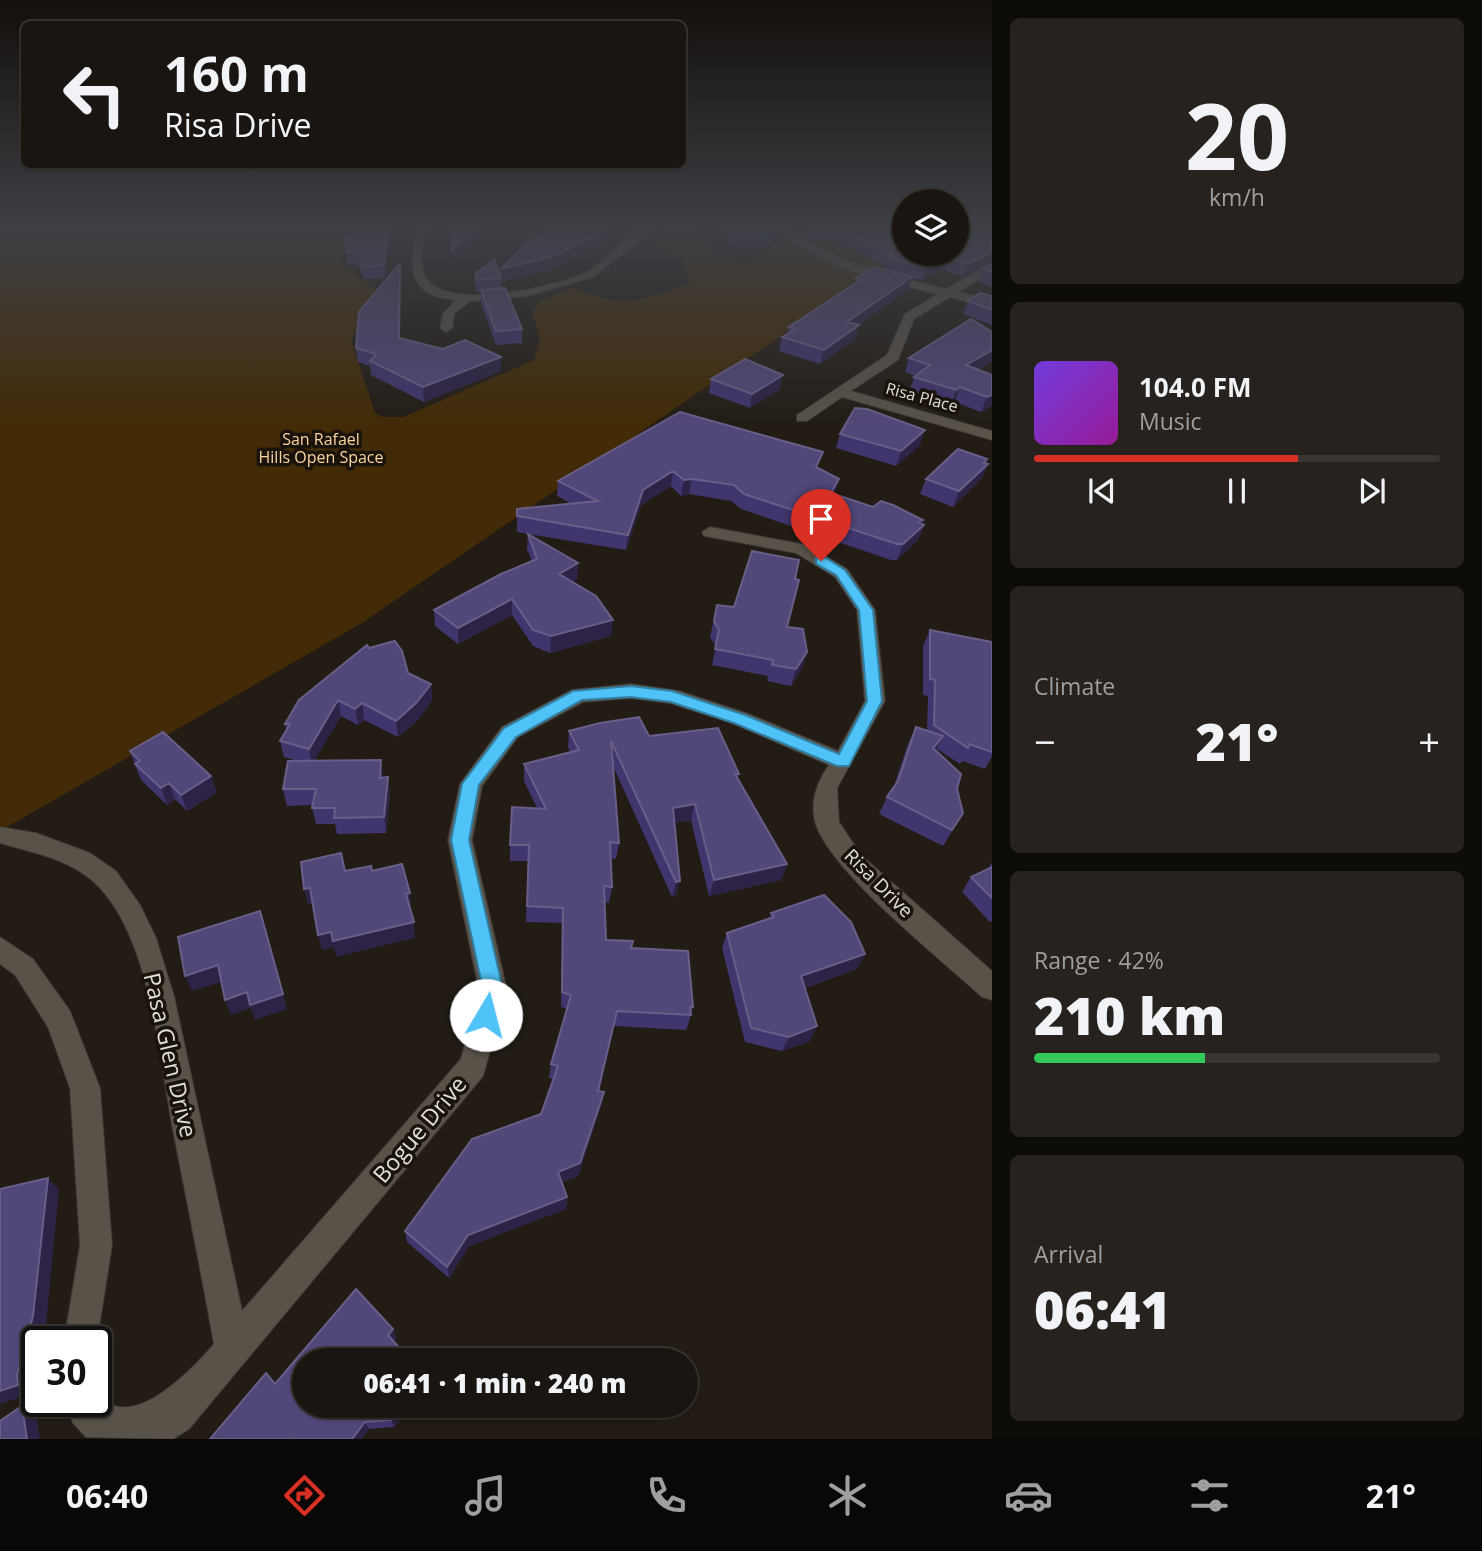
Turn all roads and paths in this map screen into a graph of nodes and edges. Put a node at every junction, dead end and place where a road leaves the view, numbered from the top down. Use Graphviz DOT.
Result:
graph roads {
  1 [pos="448,293"];
  2 [pos="530,293"];
  3 [pos="950,293"];
  4 [pos="956,293"];
  5 [pos="467,298"];
  6 [pos="992,304"];
  7 [pos="446,328"];
  8 [pos="843,393"];
  9 [pos="802,418"];
  10 [pos="992,436"];
  11 [pos="710,532"];
  12 [pos="843,762"];
  13 [pos="5,835"];
  14 [pos="0,949"];
  15 [pos="992,988"];
  16 [pos="83,1326"];
  17 [pos="233,1349"];
  18 [pos="90,1417"];
  1 -- 5 [label="street"];
  2 -- 5 [label="street"];
  3 -- 8 [label="street"];
  4 -- 6 [label="street"];
  5 -- 7 [label="street"];
  8 -- 9 [label="street"];
  8 -- 10 [label="street, Risa Place"];
  11 -- 12 [label="street, Risa Drive"];
  12 -- 15 [label="street, Risa Drive"];
  12 -- 17 [label="street, Bogue Drive"];
  13 -- 17 [label="street, Pasa Glen Drive"];
  14 -- 16 [label="street"];
  17 -- 18 [label="street, Bogue Drive"];
}
